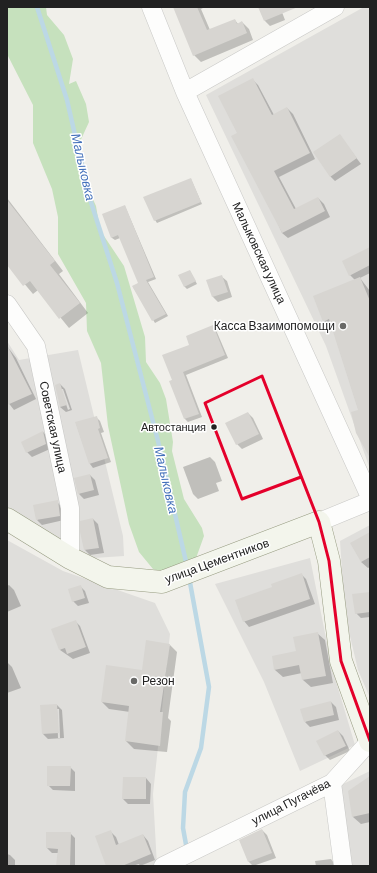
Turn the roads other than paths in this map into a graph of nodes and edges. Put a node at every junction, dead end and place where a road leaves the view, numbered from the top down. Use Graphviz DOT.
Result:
graph roads {
  1 [pos="151,7"];
  2 [pos="335,7"];
  3 [pos="185,92"];
  4 [pos="7,304"];
  5 [pos="370,497"];
  6 [pos="370,501"];
  7 [pos="7,518"];
  8 [pos="319,522"];
  9 [pos="70,558"];
  10 [pos="370,741"];
  11 [pos="332,783"];
  12 [pos="165,864"];
  13 [pos="343,866"];
  1 -- 3 [label="street, Малыковская улица"];
  2 -- 3 [label="street"];
  3 -- 5 [label="street, Малыковская улица"];
  4 -- 9 [label="street, Советская улица"];
  6 -- 8 [label="street"];
  7 -- 9 [label="street, улица Цементников"];
  8 -- 9 [label="street, улица Цементников"];
  8 -- 10 [label="street"];
  10 -- 11 [label="street, улица Пугачёва"];
  11 -- 12 [label="street, улица Пугачёва"];
  11 -- 13 [label="street"];
}
